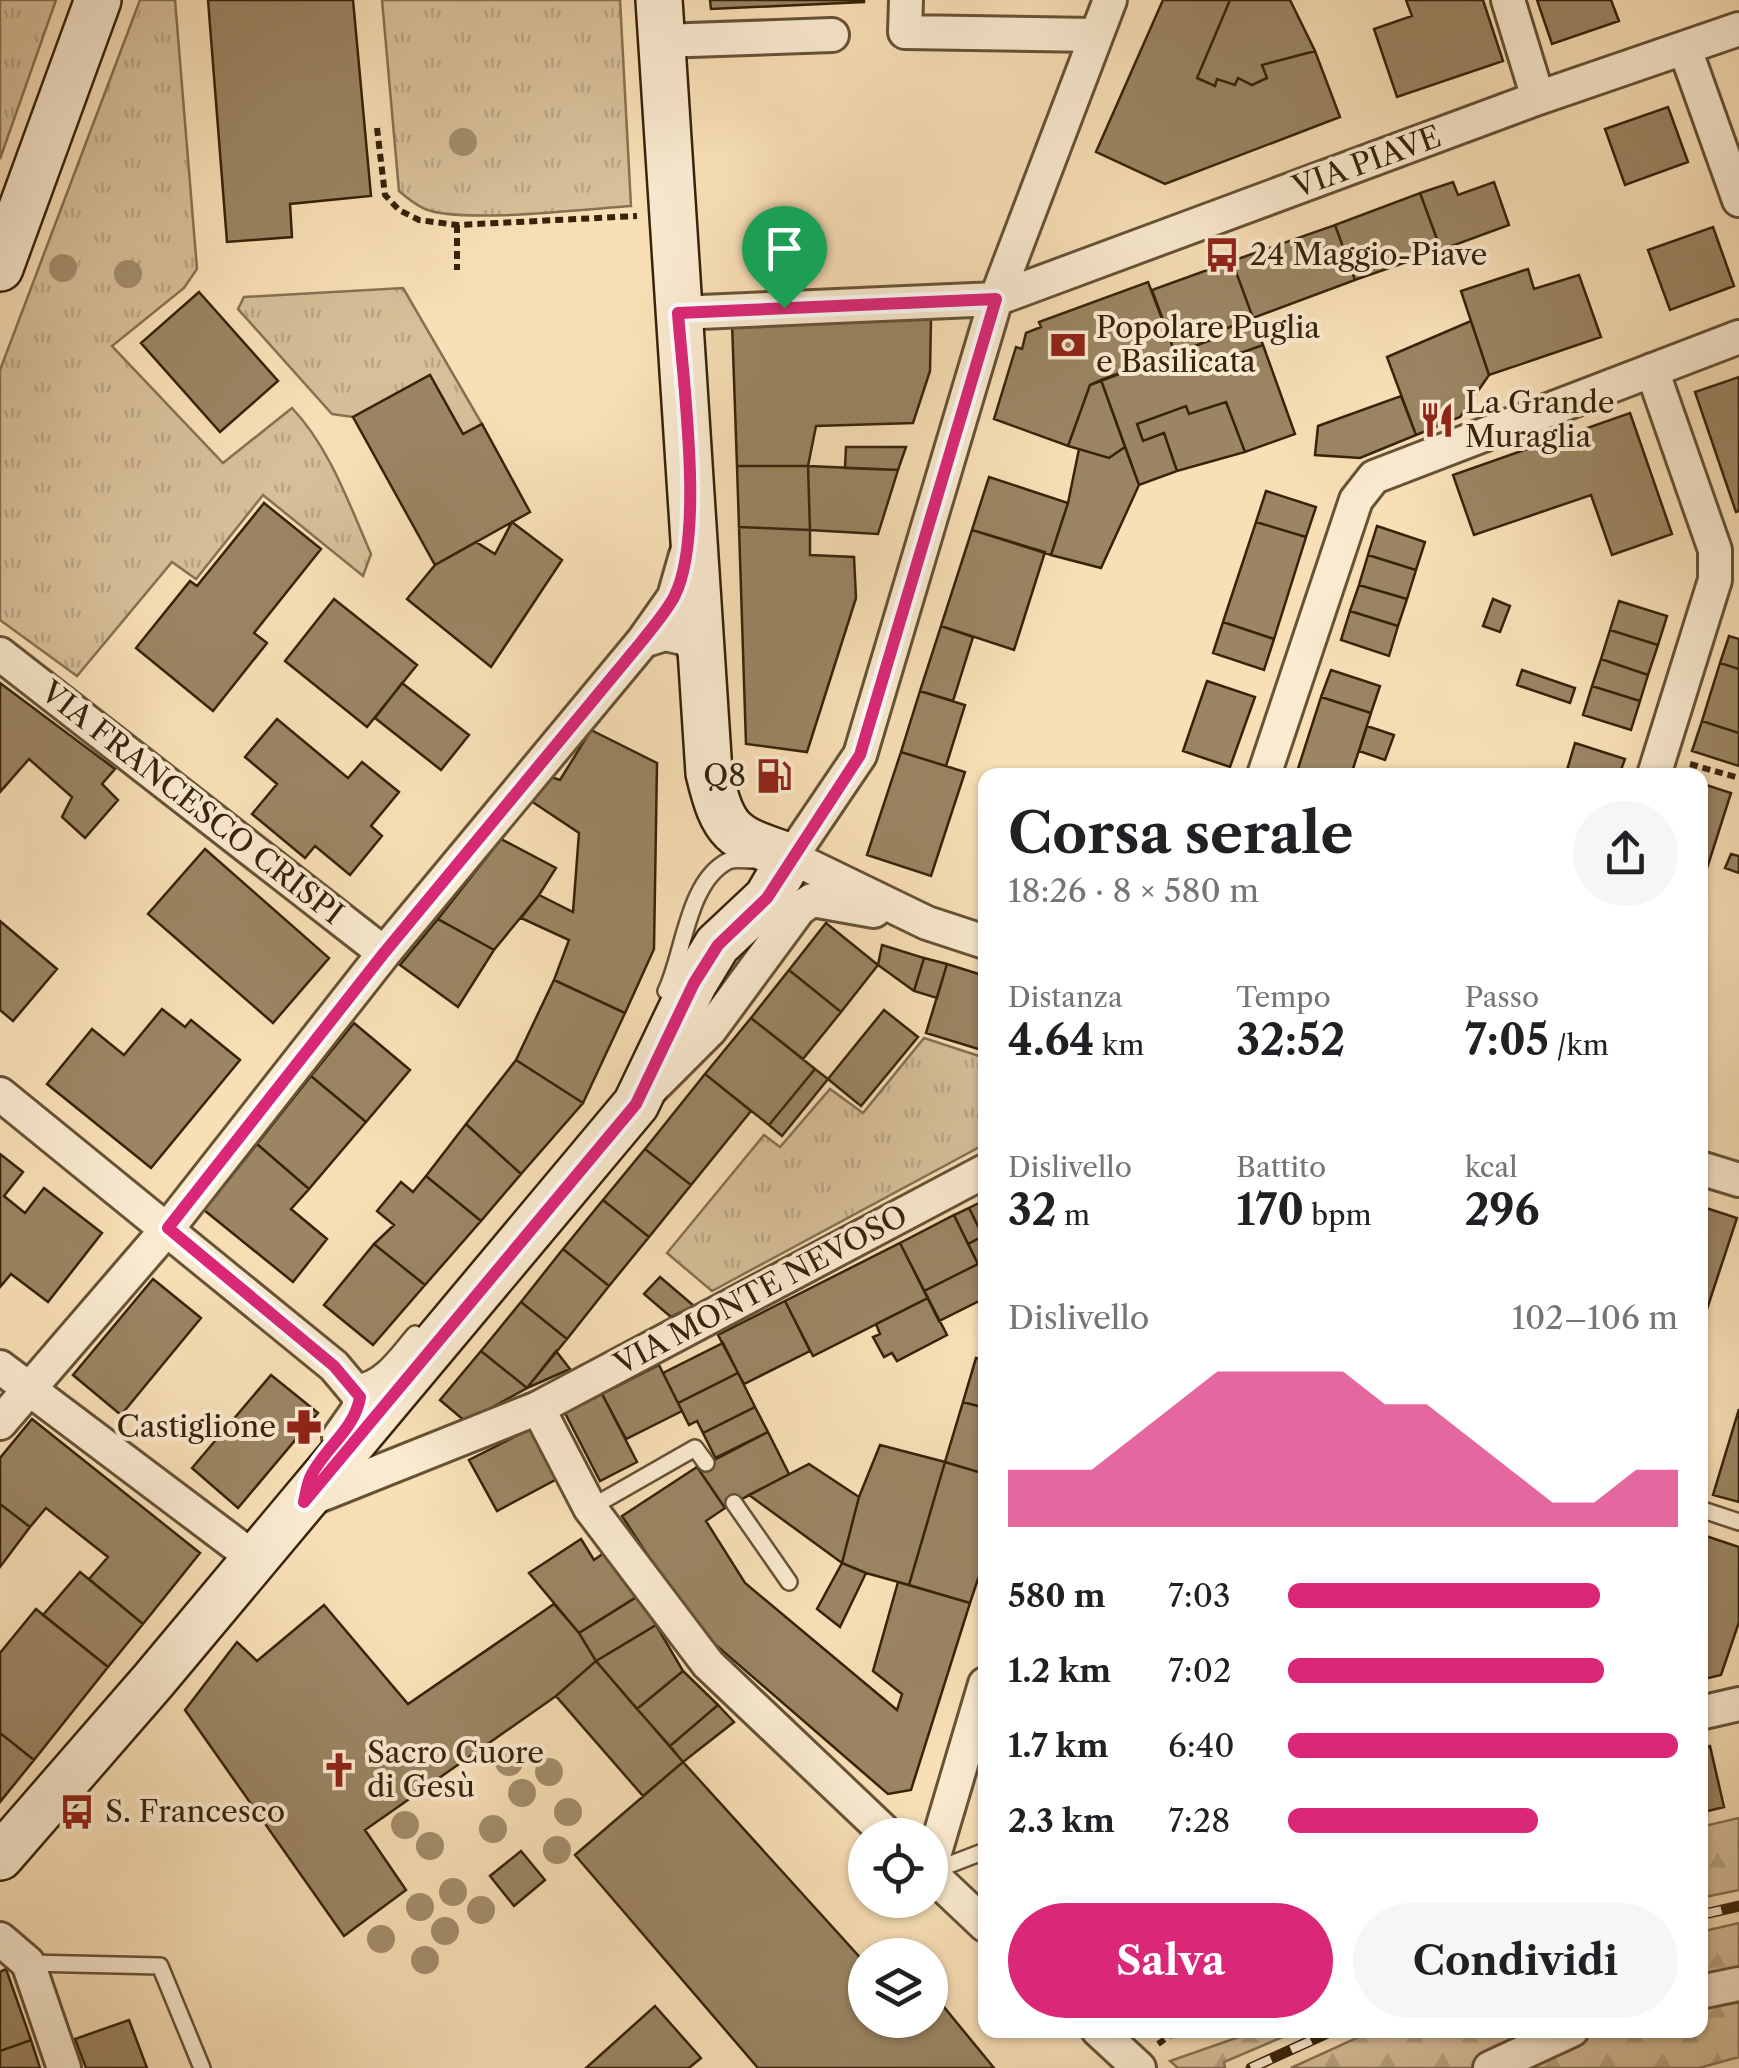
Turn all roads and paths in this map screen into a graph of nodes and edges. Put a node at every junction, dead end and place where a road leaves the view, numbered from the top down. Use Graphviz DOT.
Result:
graph roads {
  1 [pos="98,0"];
  2 [pos="906,0"];
  3 [pos="1110,0"];
  4 [pos="1508,0"];
  5 [pos="660,21"];
  6 [pos="1739,30"];
  7 [pos="832,35"];
  8 [pos="1094,35"];
  9 [pos="1685,49"];
  10 [pos="1538,98"];
  11 [pos="377,128"];
  12 [pos="1739,200"];
  13 [pos="672,215"];
  14 [pos="457,225"];
  15 [pos="0,268"];
  16 [pos="457,270"];
  17 [pos="996,299"];
  18 [pos="678,313"];
  19 [pos="1739,336"];
  20 [pos="1652,370"];
  21 [pos="691,506"];
  22 [pos="642,641"];
  23 [pos="0,654"];
  24 [pos="701,662"];
  25 [pos="1657,766"];
  26 [pos="1266,768"];
  27 [pos="1708,773"];
  28 [pos="1739,778"];
  29 [pos="791,857"];
  30 [pos="927,923"];
  31 [pos="978,940"];
  32 [pos="384,953"];
  33 [pos="656,1013"];
  34 [pos="0,1094"];
  35 [pos="636,1104"];
  36 [pos="1708,1170"];
  37 [pos="978,1176"];
  38 [pos="1739,1180"];
  39 [pos="168,1228"];
  40 [pos="431,1314"];
  41 [pos="334,1366"];
  42 [pos="0,1367"];
  43 [pos="28,1390"];
  44 [pos="538,1408"];
  45 [pos="0,1422"];
  46 [pos="706,1464"];
  47 [pos="304,1502"];
  48 [pos="734,1503"];
  49 [pos="590,1508"];
  50 [pos="1708,1512"];
  51 [pos="1739,1522"];
  52 [pos="255,1559"];
  53 [pos="789,1582"];
  54 [pos="1739,1704"];
  55 [pos="978,1708"];
  56 [pos="1708,1710"];
  57 [pos="870,1818"];
  58 [pos="946,1818"];
  59 [pos="978,1854"];
  60 [pos="0,1857"];
  61 [pos="948,1865"];
  62 [pos="948,1889"];
  63 [pos="978,1918"];
  64 [pos="0,1939"];
  65 [pos="28,1963"];
  66 [pos="1739,1984"];
  67 [pos="1708,1990"];
  68 [pos="1106,2038"];
  69 [pos="1555,2038"];
  70 [pos="64,2068"];
  71 [pos="202,2068"];
  72 [pos="1138,2068"];
  73 [pos="1490,2068"];
  1 -- 15 [label="main road"];
  2 -- 8 [label="street"];
  3 -- 8 [label="street"];
  4 -- 10 [label="street"];
  5 -- 7 [label="street"];
  5 -- 13 [label="main road"];
  6 -- 9 [label="street, VIA PIAVE"];
  8 -- 17 [label="street"];
  9 -- 10 [label="street, VIA PIAVE"];
  9 -- 12 [label="street"];
  10 -- 17 [label="street, VIA PIAVE"];
  11 -- 14 [label="path"];
  13 -- 14 [label="path"];
  13 -- 18 [label="main road"];
  14 -- 16 [label="path"];
  17 -- 18 [label="street, VIA PIAVE"];
  17 -- 29 [label="street"];
  18 -- 21 [label="main road"];
  19 -- 20 [label="street"];
  20 -- 25 [label="street"];
  20 -- 26 [label="street"];
  21 -- 22 [label="street"];
  21 -- 24 [label="main road"];
  22 -- 24 [label="street"];
  22 -- 32 [label="street"];
  23 -- 32 [label="street, VIA FRANCESCO CRISPI"];
  24 -- 29 [label="main road"];
  27 -- 28 [label="path"];
  29 -- 30 [label="street"];
  29 -- 33 [label="lane"];
  29 -- 35 [label="main road"];
  30 -- 31 [label="street"];
  30 -- 35 [label="street"];
  32 -- 39 [label="street"];
  34 -- 39 [label="street"];
  35 -- 47 [label="main road"];
  36 -- 38 [label="street"];
  37 -- 44 [label="street, VIA MONTE NEVOSO"];
  39 -- 41 [label="street"];
  39 -- 43 [label="street"];
  40 -- 41 [label="lane"];
  41 -- 47 [label="street"];
  42 -- 43 [label="street"];
  43 -- 45 [label="street"];
  43 -- 52 [label="street"];
  44 -- 47 [label="street, VIA MONTE NEVOSO"];
  44 -- 49 [label="street"];
  46 -- 49 [label="lane"];
  47 -- 52 [label="main road"];
  48 -- 53 [label="lane"];
  49 -- 57 [label="street"];
  50 -- 51 [label="lane"];
  52 -- 60 [label="main road"];
  54 -- 56 [label="street"];
  55 -- 58 [label="street"];
  59 -- 61 [label="lane"];
  62 -- 63 [label="street"];
  64 -- 65 [label="street"];
  65 -- 70 [label="street"];
  65 -- 71 [label="lane"];
  66 -- 67 [label="street"];
  68 -- 72 [label="street"];
  69 -- 73 [label="street"];
}
